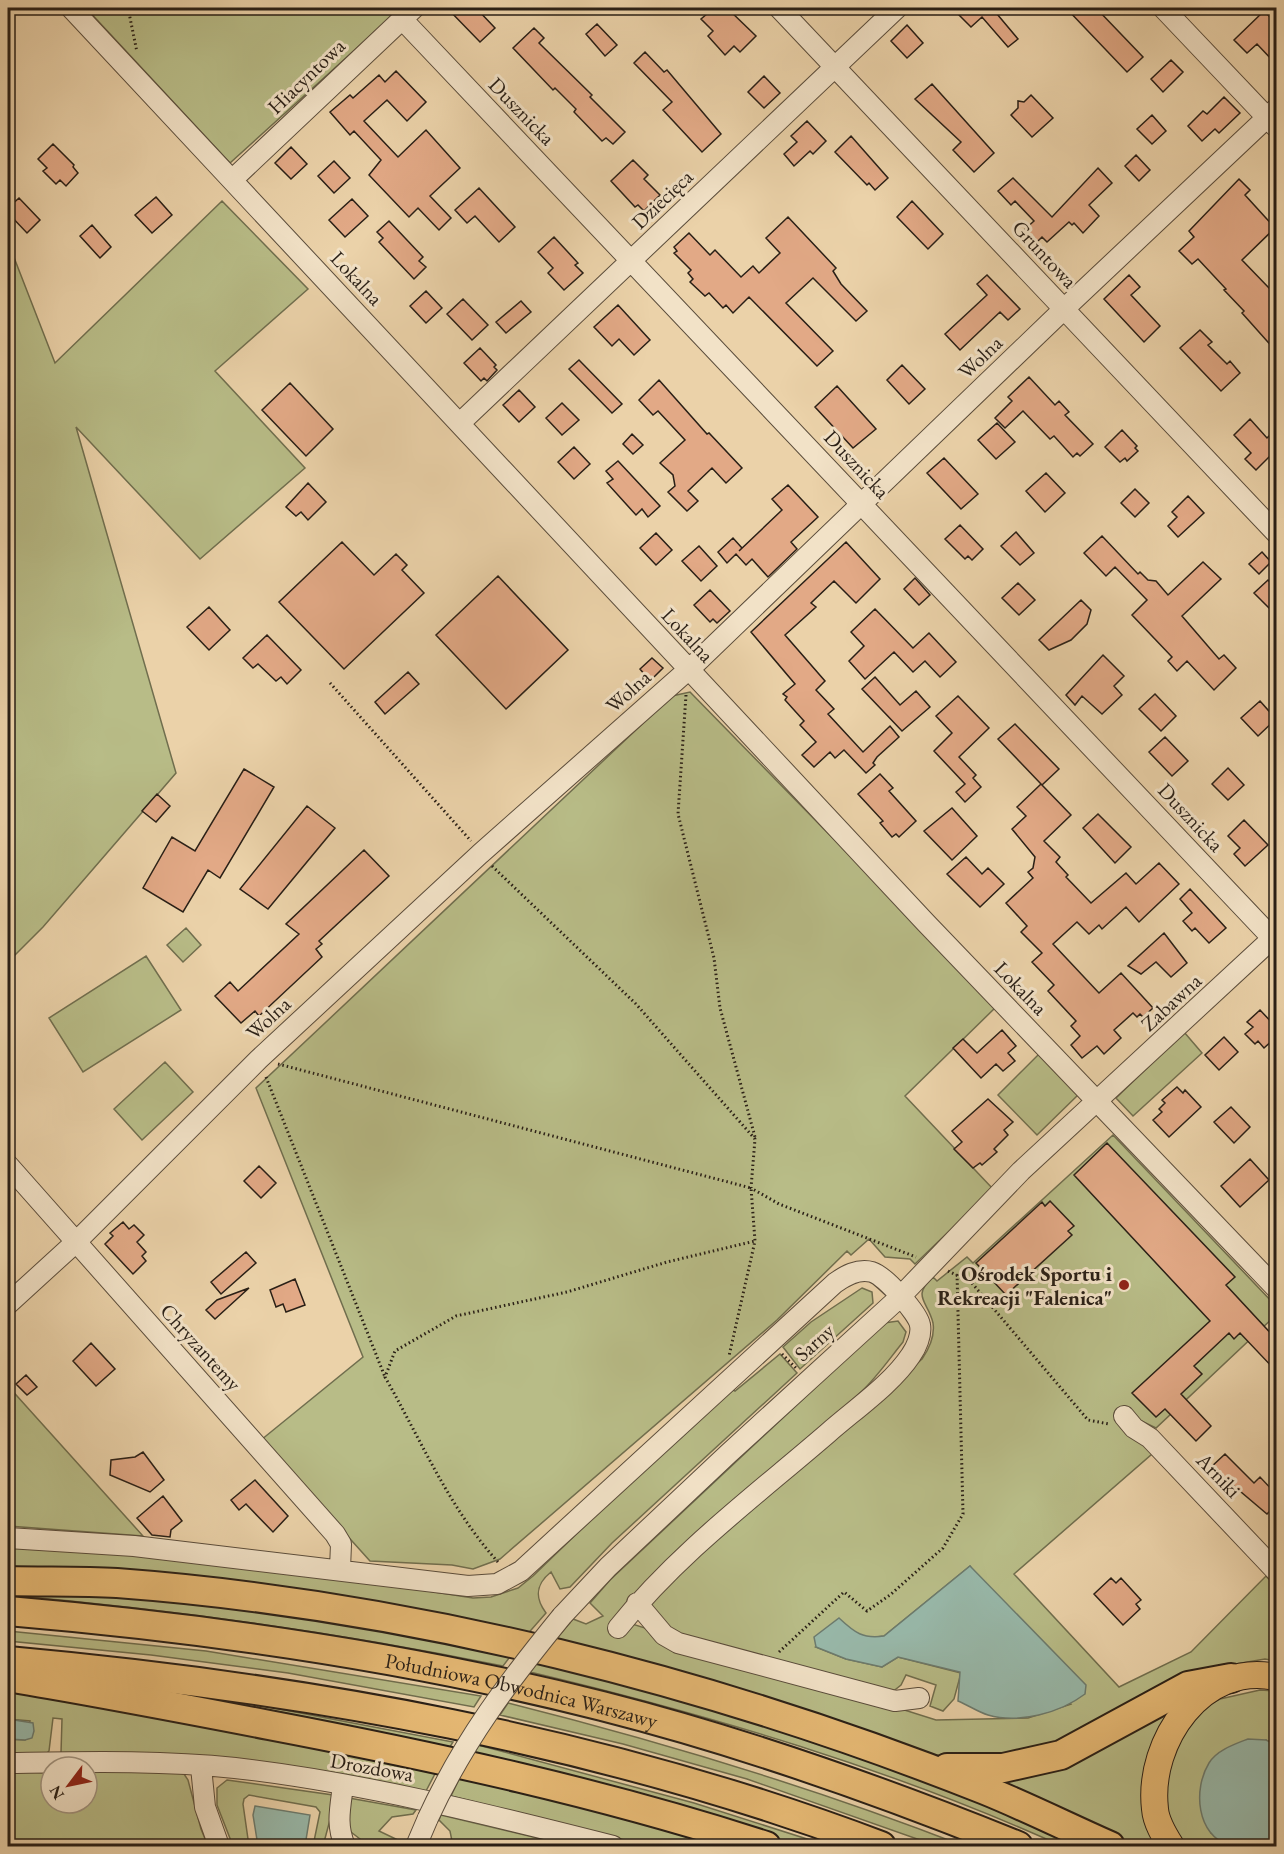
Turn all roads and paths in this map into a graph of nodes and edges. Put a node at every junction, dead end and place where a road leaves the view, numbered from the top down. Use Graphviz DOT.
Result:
graph roads {
  1 [pos="71,8"];
  2 [pos="128,8"];
  3 [pos="779,8"];
  4 [pos="897,8"];
  5 [pos="1163,8"];
  6 [pos="408,13"];
  7 [pos="835,66"];
  8 [pos="143,83"];
  9 [pos="1274,118"];
  10 [pos="232,180"];
  11 [pos="632,261"];
  12 [pos="1064,309"];
  13 [pos="460,423"];
  14 [pos="863,505"];
  15 [pos="1276,533"];
  16 [pos="688,670"];
  17 [pos="330,683"];
  18 [pos="480,854"];
  19 [pos="1275,938"];
  20 [pos="259,1059"];
  21 [pos="1098,1102"];
  22 [pos="755,1139"];
  23 [pos="8,1165"];
  24 [pos="751,1188"];
  25 [pos="755,1241"];
  26 [pos="76,1242"];
  27 [pos="923,1259"];
  28 [pos="944,1270"];
  29 [pos="957,1274"];
  30 [pos="1276,1288"];
  31 [pos="900,1297"];
  32 [pos="8,1304"];
  33 [pos="777,1348"];
  34 [pos="727,1361"];
  35 [pos="801,1374"];
  36 [pos="385,1377"];
  37 [pos="1129,1422"];
  38 [pos="8,1538"];
  39 [pos="504,1568"];
  40 [pos="340,1569"];
  41 [pos="1276,1571"];
  42 [pos="8,1581"];
  43 [pos="637,1604"];
  44 [pos="8,1611"];
  45 [pos="618,1628"];
  46 [pos="8,1661"];
  47 [pos="765,1666"];
  48 [pos="1276,1677"];
  49 [pos="8,1678"];
  50 [pos="1231,1678"];
  51 [pos="919,1698"];
  52 [pos="8,1763"];
  53 [pos="918,1764"];
  54 [pos="201,1767"];
  55 [pos="344,1786"];
  56 [pos="756,1844"];
  57 [pos="219,1846"];
  58 [pos="345,1846"];
  59 [pos="416,1846"];
  60 [pos="613,1846"];
  61 [pos="881,1846"];
  62 [pos="1018,1846"];
  63 [pos="1110,1846"];
  64 [pos="1171,1846"];
  1 -- 8 [label="street, Lokalna"];
  2 -- 8 [label="path"];
  3 -- 7 [label="street, Gruntowa"];
  4 -- 7 [label="street, Dziecięca"];
  5 -- 9 [label="street"];
  6 -- 10 [label="street, Hiacyntowa"];
  6 -- 11 [label="street, Dusznicka"];
  7 -- 11 [label="street, Dziecięca"];
  7 -- 12 [label="street, Gruntowa"];
  8 -- 10 [label="street, Lokalna"];
  9 -- 12 [label="street, Wolna"];
  10 -- 13 [label="street, Lokalna"];
  11 -- 13 [label="street, Dziecięca"];
  11 -- 14 [label="street, Dusznicka"];
  12 -- 14 [label="street, Wolna"];
  12 -- 15 [label="street, Gruntowa"];
  13 -- 16 [label="street, Lokalna"];
  14 -- 16 [label="street, Wolna"];
  14 -- 19 [label="street, Dusznicka"];
  16 -- 18 [label="street, Wolna"];
  16 -- 21 [label="street, Lokalna"];
  16 -- 22 [label="path"];
  17 -- 18 [label="path"];
  18 -- 20 [label="street, Wolna"];
  18 -- 22 [label="path"];
  19 -- 21 [label="street, Zabawna"];
  20 -- 24 [label="path"];
  20 -- 26 [label="street, Wolna"];
  20 -- 36 [label="path"];
  21 -- 30 [label="street, Lokalna"];
  21 -- 31 [label="street, Sarny"];
  22 -- 24 [label="path"];
  23 -- 26 [label="street, Chryzantemy"];
  24 -- 25 [label="path"];
  24 -- 27 [label="path"];
  25 -- 34 [label="path"];
  25 -- 36 [label="path"];
  26 -- 32 [label="street, Wolna"];
  26 -- 40 [label="street, Chryzantemy"];
  28 -- 29 [label="path"];
  29 -- 37 [label="path"];
  29 -- 47 [label="path"];
  31 -- 40 [label="street"];
  31 -- 43 [label="street"];
  31 -- 59 [label="street, Sarny, bridge"];
  33 -- 35 [label="path"];
  36 -- 39 [label="path"];
  37 -- 41 [label="street, Arniki"];
  38 -- 40 [label="street"];
  42 -- 53 [label="highway"];
  43 -- 45 [label="street"];
  43 -- 47 [label="street"];
  44 -- 62 [label="highway, Południowa Obwodnica Warszawy"];
  46 -- 61 [label="highway"];
  47 -- 51 [label="street"];
  48 -- 50 [label="main road"];
  49 -- 56 [label="highway"];
  50 -- 53 [label="highway"];
  50 -- 64 [label="main road"];
  52 -- 54 [label="street, Drozdowa"];
  53 -- 63 [label="highway"];
  54 -- 55 [label="street, Drozdowa"];
  54 -- 57 [label="street"];
  55 -- 58 [label="street"];
  55 -- 60 [label="street, Drozdowa"];
}
